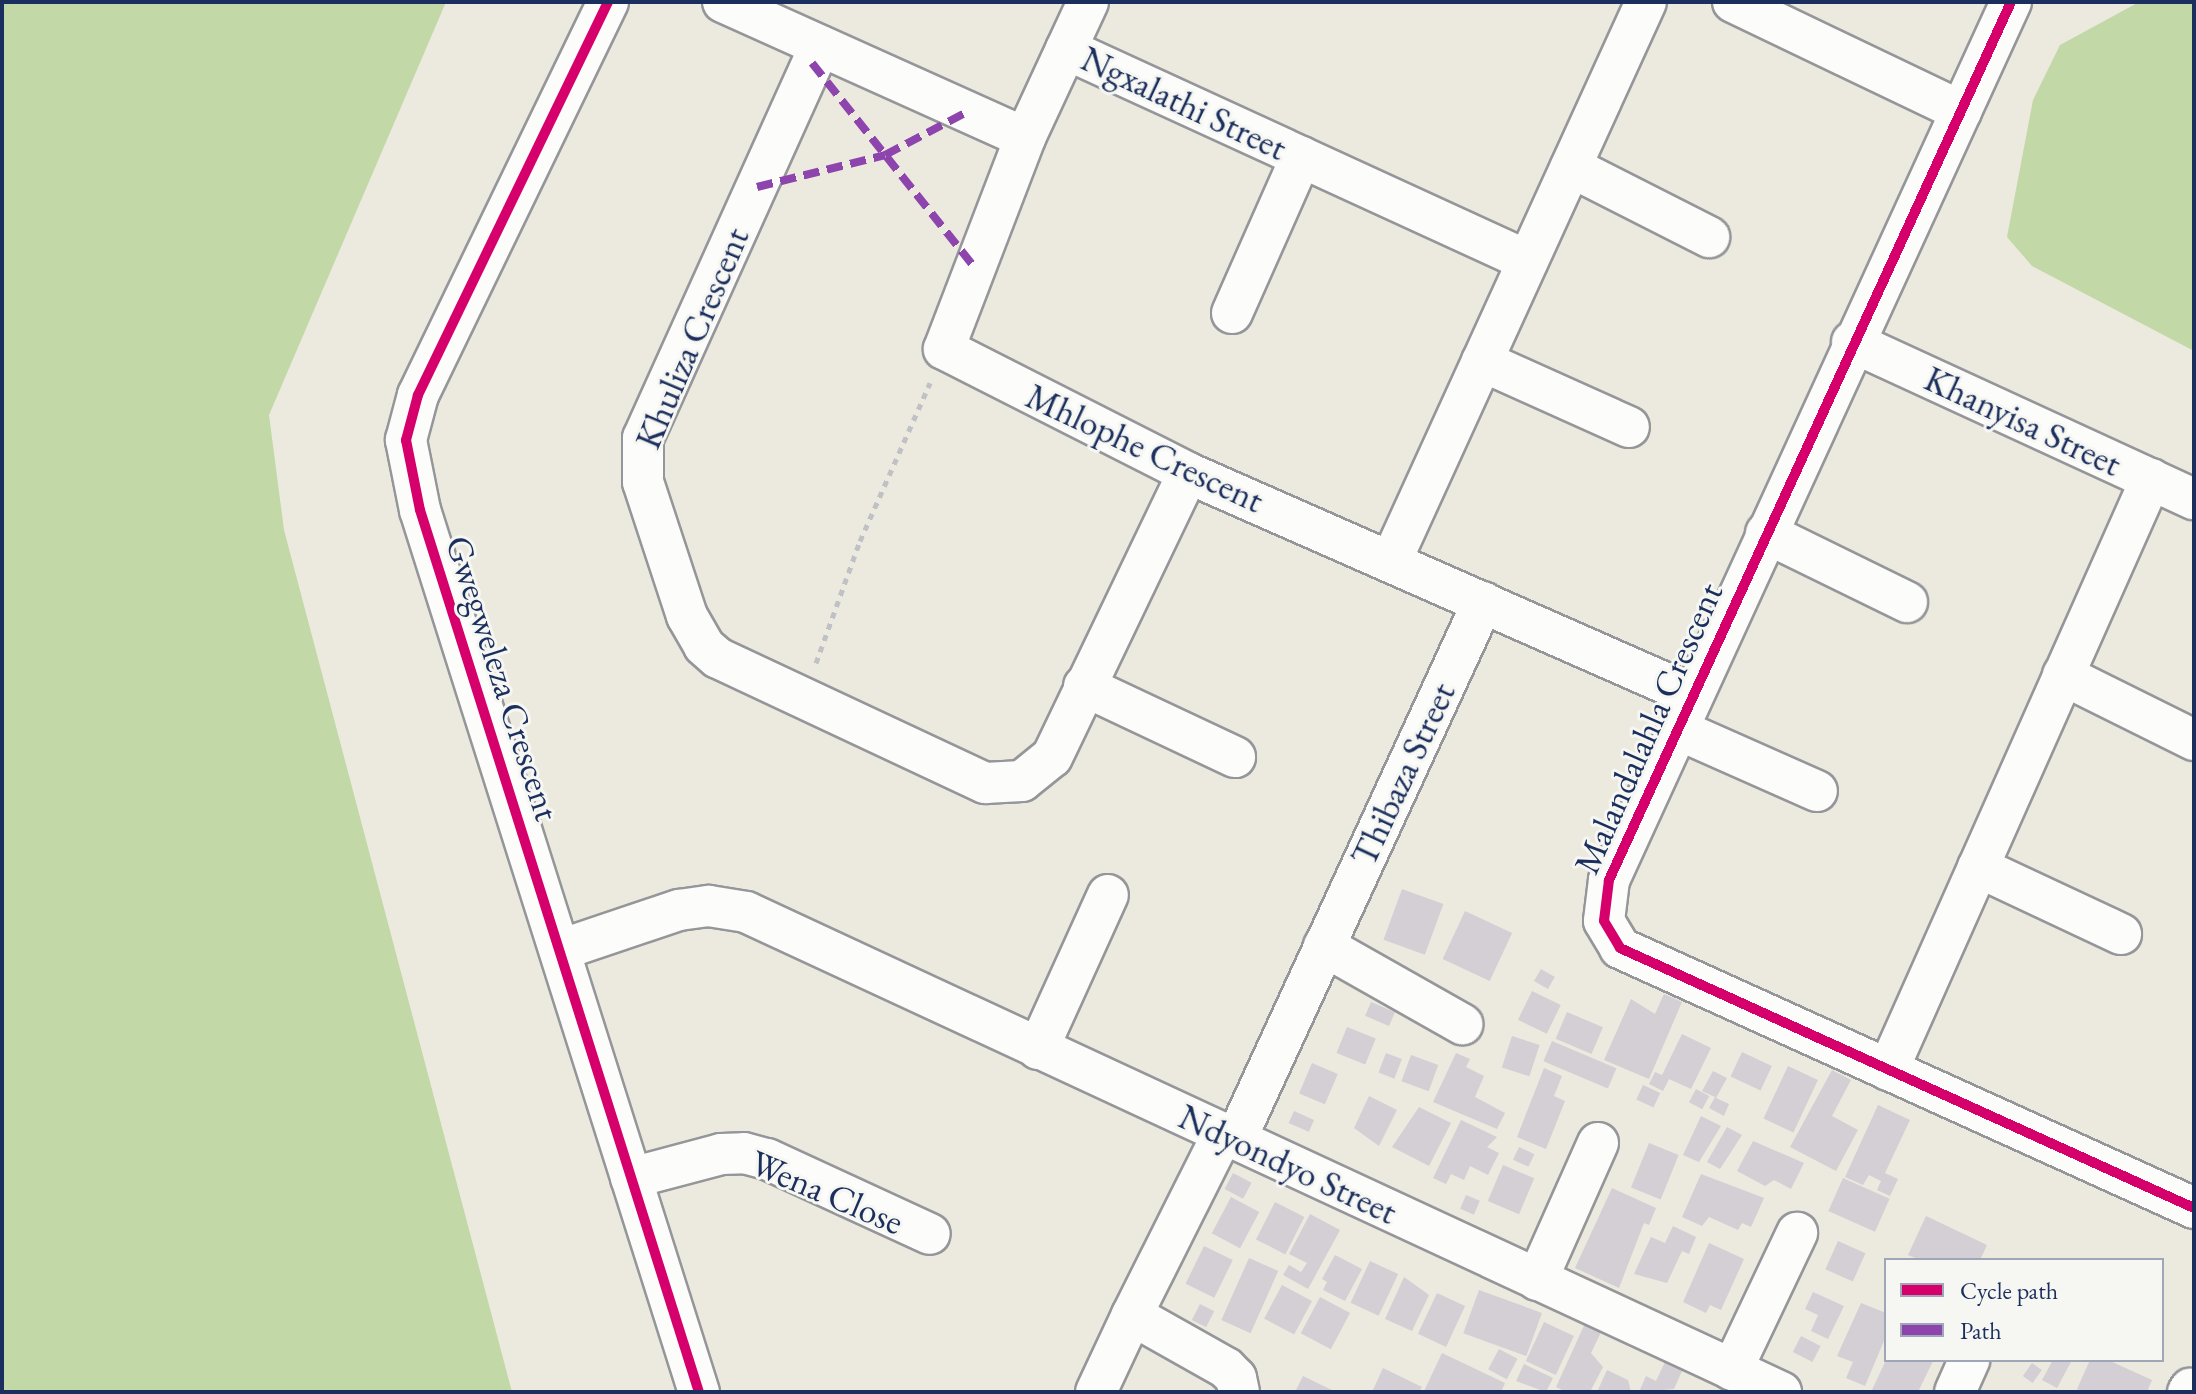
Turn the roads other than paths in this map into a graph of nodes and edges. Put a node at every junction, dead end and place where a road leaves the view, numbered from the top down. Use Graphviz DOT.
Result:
graph roads {
  1 [pos="608,2"];
  2 [pos="723,2"];
  3 [pos="1088,2"];
  4 [pos="1646,2"];
  5 [pos="1733,2"];
  6 [pos="2011,2"];
  7 [pos="1802,16"];
  8 [pos="820,46"];
  9 [pos="1066,49"];
  10 [pos="1961,111"];
  11 [pos="1025,138"];
  12 [pos="1301,157"];
  13 [pos="1571,167"];
  14 [pos="1709,237"];
  15 [pos="1528,261"];
  16 [pos="1232,313"];
  17 [pos="1852,342"];
  18 [pos="1482,361"];
  19 [pos="1629,427"];
  20 [pos="1188,473"];
  21 [pos="2151,479"];
  22 [pos="2194,499"];
  23 [pos="1766,533"];
  24 [pos="1392,559"];
  25 [pos="1483,602"];
  26 [pos="1907,602"];
  27 [pos="2063,675"];
  28 [pos="1084,686"];
  29 [pos="1684,712"];
  30 [pos="2194,740"];
  31 [pos="1235,757"];
  32 [pos="1817,791"];
  33 [pos="1978,867"];
  34 [pos="1108,895"];
  35 [pos="2121,934"];
  36 [pos="1324,946"];
  37 [pos="560,950"];
  38 [pos="1462,1024"];
  39 [pos="1038,1049"];
  40 [pos="1888,1070"];
  41 [pos="1229,1136"];
  42 [pos="1598,1143"];
  43 [pos="631,1178"];
  44 [pos="2190,1195"];
  45 [pos="1797,1233"];
  46 [pos="930,1234"];
  47 [pos="1537,1280"];
  48 [pos="1132,1315"];
  49 [pos="1968,1362"];
  50 [pos="1732,1370"];
  51 [pos="699,1392"];
  52 [pos="1096,1392"];
  53 [pos="1239,1392"];
  54 [pos="1781,1392"];
  55 [pos="1955,1392"];
  1 -- 37 [label="street, Gwegweleza Crescent"];
  2 -- 8 [label="street"];
  3 -- 9 [label="street"];
  4 -- 13 [label="street"];
  5 -- 7 [label="street"];
  6 -- 10 [label="street, Malandalahla Crescent"];
  7 -- 10 [label="street"];
  8 -- 11 [label="street"];
  8 -- 28 [label="street, Khuliza Crescent"];
  9 -- 11 [label="street"];
  9 -- 12 [label="street, Ngxalathi Street"];
  10 -- 17 [label="street, Malandalahla Crescent"];
  11 -- 20 [label="street, Mhlophe Crescent"];
  12 -- 15 [label="street, Ngxalathi Street"];
  12 -- 16 [label="street, Ngxalathi Street"];
  13 -- 14 [label="street"];
  13 -- 15 [label="street"];
  15 -- 18 [label="street"];
  17 -- 21 [label="street, Khanyisa Street"];
  17 -- 23 [label="street, Malandalahla Crescent"];
  18 -- 19 [label="street"];
  18 -- 24 [label="street"];
  20 -- 24 [label="street, Mhlophe Crescent"];
  20 -- 28 [label="street, Khuliza Crescent"];
  21 -- 22 [label="street, Khanyisa Street"];
  21 -- 27 [label="street"];
  23 -- 26 [label="street"];
  23 -- 29 [label="street, Malandalahla Crescent"];
  24 -- 25 [label="street, Mhlophe Crescent"];
  25 -- 29 [label="street, Mhlophe Crescent"];
  25 -- 36 [label="street, Thibaza Street"];
  27 -- 30 [label="street"];
  27 -- 33 [label="street"];
  28 -- 31 [label="street"];
  29 -- 32 [label="street, Malandalahla Crescent"];
  29 -- 40 [label="street, Malandalahla Crescent"];
  33 -- 35 [label="street"];
  33 -- 40 [label="street"];
  34 -- 39 [label="street"];
  36 -- 38 [label="street"];
  36 -- 41 [label="street, Thibaza Street"];
  37 -- 39 [label="street, Ndyondyo Street"];
  37 -- 43 [label="street, Gwegweleza Crescent"];
  39 -- 41 [label="street, Ndyondyo Street"];
  40 -- 44 [label="street, Malandalahla Crescent"];
  41 -- 47 [label="street, Ndyondyo Street"];
  41 -- 48 [label="street, Thibaza Street"];
  42 -- 47 [label="street"];
  43 -- 46 [label="street, Wena Close"];
  43 -- 51 [label="street, Gwegweleza Crescent"];
  45 -- 50 [label="street"];
  47 -- 50 [label="street, Ndyondyo Street"];
  48 -- 52 [label="street, Thibaza Street"];
  48 -- 53 [label="street"];
  49 -- 55 [label="street"];
  50 -- 54 [label="street, Ndyondyo Street"];
}
